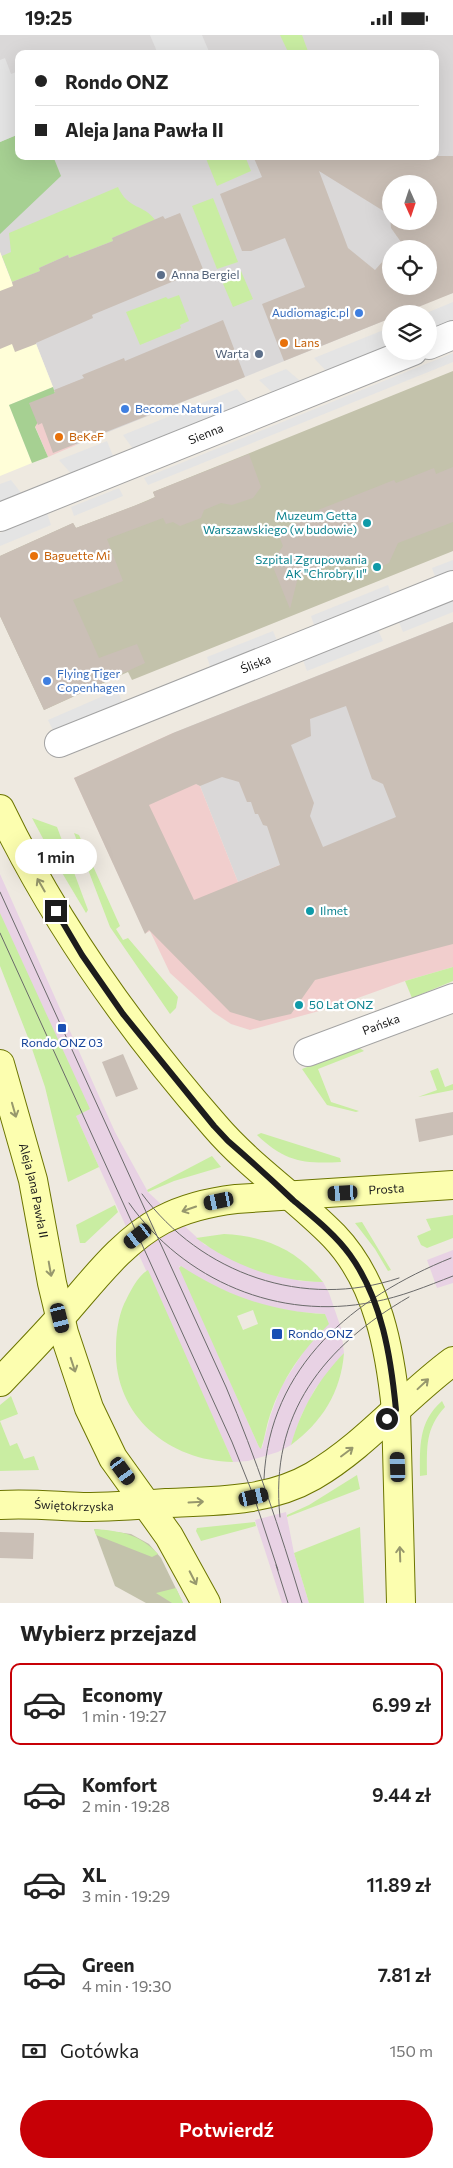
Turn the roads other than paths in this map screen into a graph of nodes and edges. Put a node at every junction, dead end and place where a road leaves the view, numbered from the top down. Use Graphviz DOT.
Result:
graph roads {
  1 [pos="453,335"];
  2 [pos="437,342"];
  3 [pos="391,360"];
  4 [pos="0,517"];
  5 [pos="453,585"];
  6 [pos="59,743"];
  7 [pos="0,809"];
  8 [pos="453,998"];
  9 [pos="308,1052"];
  10 [pos="0,1064"];
  11 [pos="453,1185"];
  12 [pos="288,1195"];
  13 [pos="60,1318"];
  14 [pos="453,1361"];
  15 [pos="0,1382"];
  16 [pos="396,1410"];
  17 [pos="147,1504"];
  18 [pos="0,1505"];
  19 [pos="206,1603"];
  20 [pos="401,1603"];
  1 -- 2 [label="street"];
  3 -- 4 [label="street, Sienna"];
  5 -- 6 [label="street, Śliska"];
  12 -- 7 [label="main road, one-way"];
  8 -- 9 [label="street, Pańska"];
  10 -- 13 [label="main road, Aleja Jana Pawła II, one-way"];
  11 -- 12 [label="main road, Prosta"];
  12 -- 13 [label="main road, one-way"];
  12 -- 16 [label="main road"];
  13 -- 15 [label="main road"];
  13 -- 17 [label="main road, one-way"];
  16 -- 14 [label="main road, one-way"];
  17 -- 16 [label="main road, one-way"];
  20 -- 16 [label="main road, one-way"];
  17 -- 18 [label="main road, Świętokrzyska"];
  17 -- 19 [label="main road, one-way"];
}
